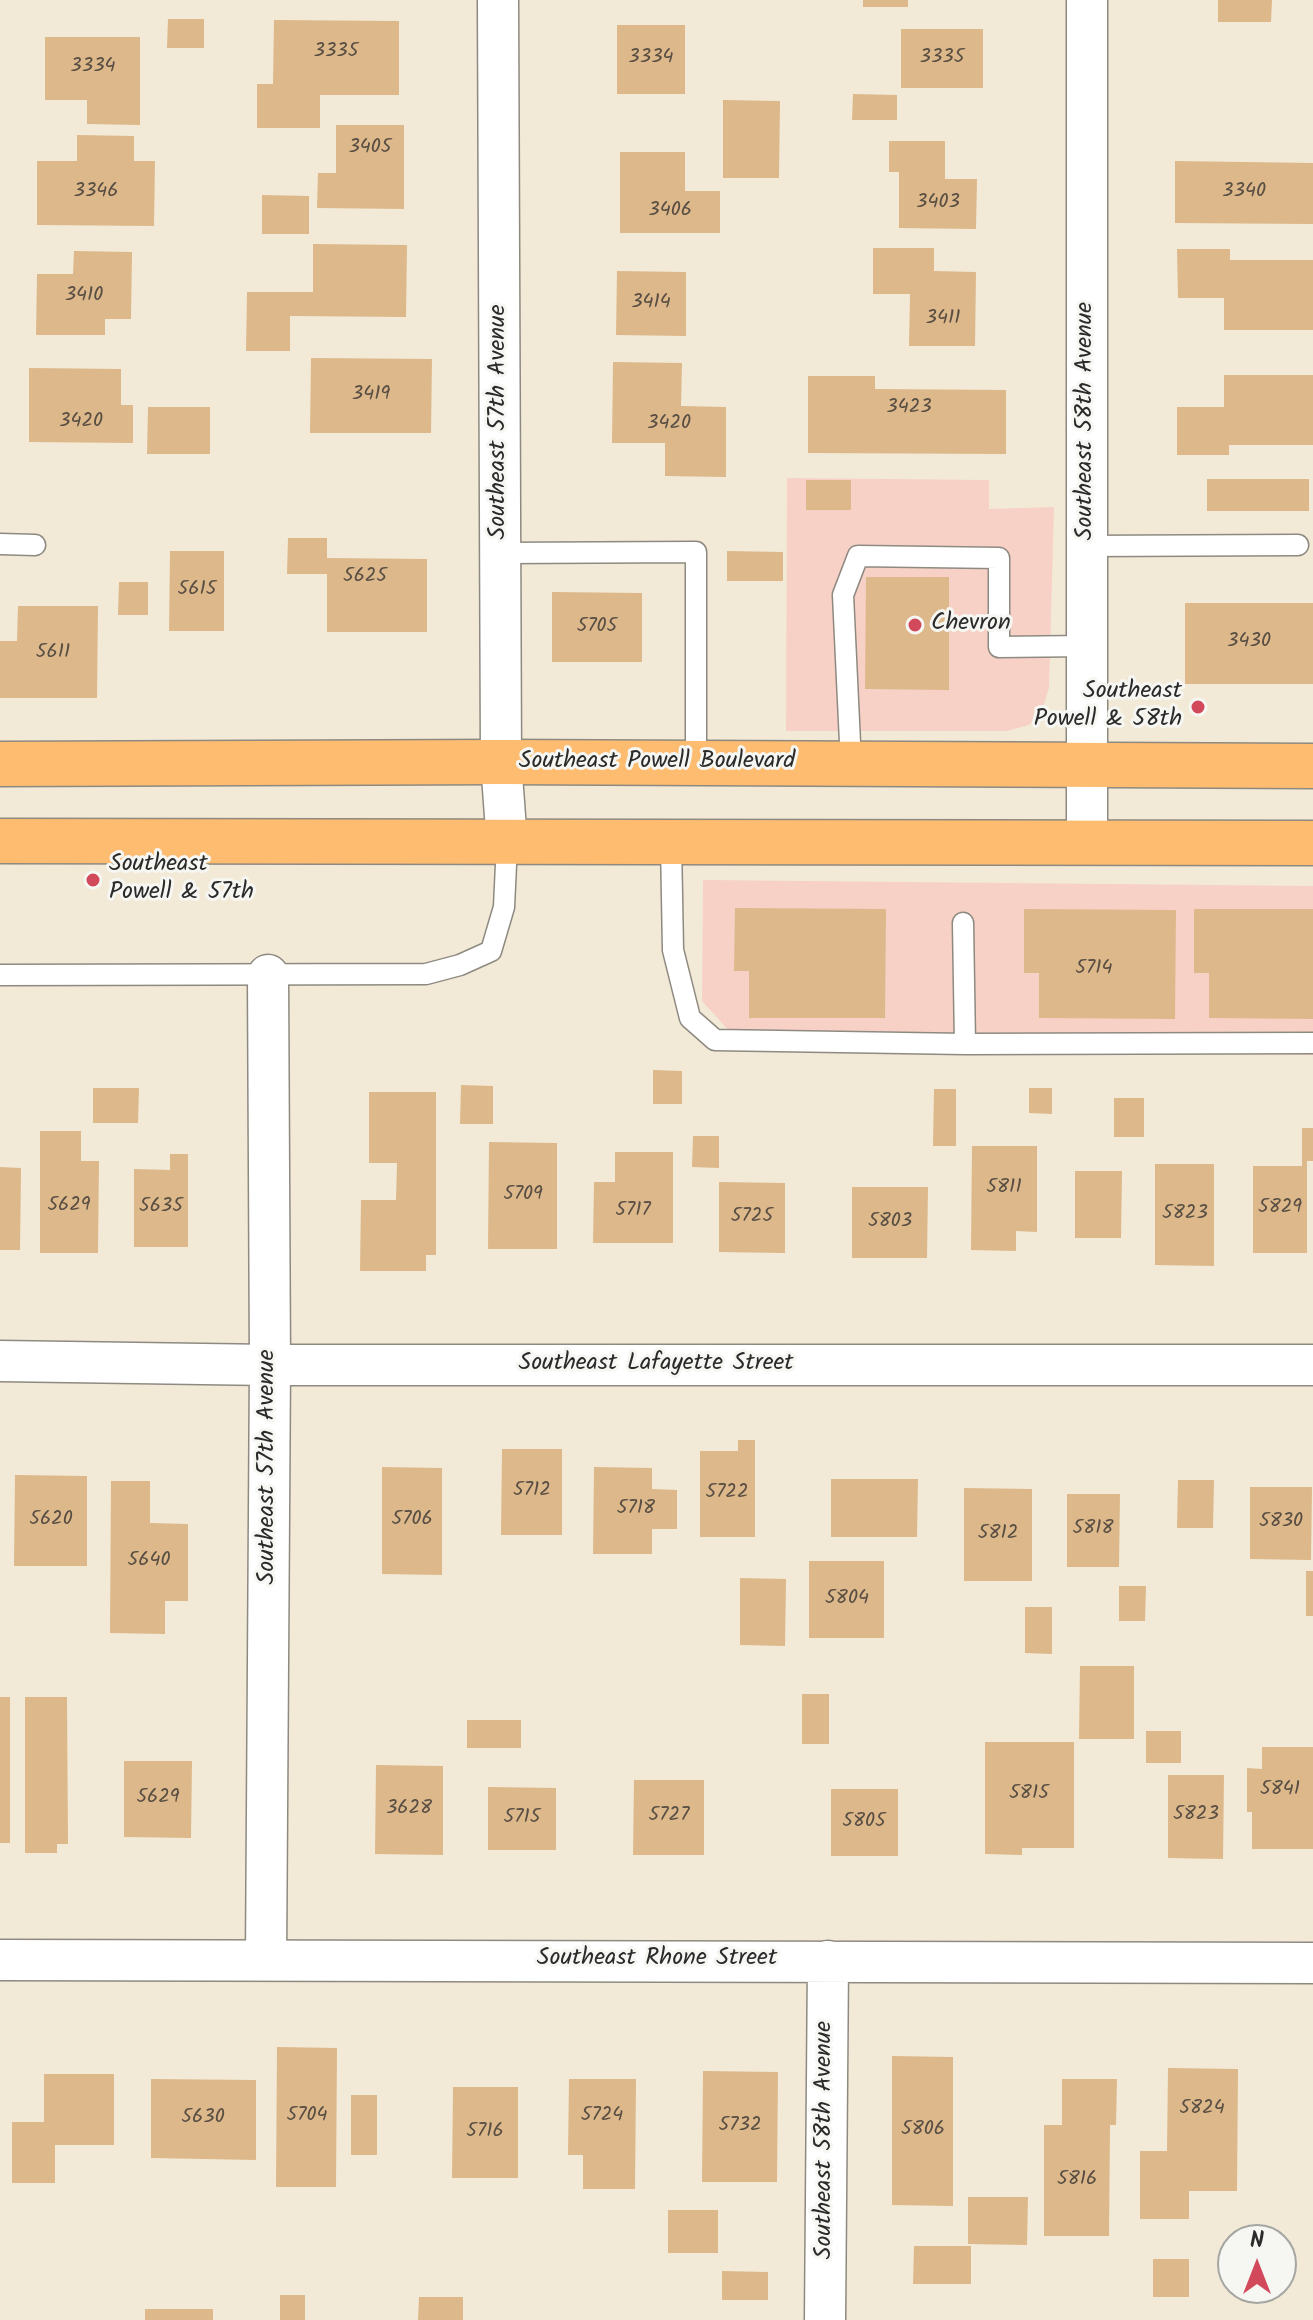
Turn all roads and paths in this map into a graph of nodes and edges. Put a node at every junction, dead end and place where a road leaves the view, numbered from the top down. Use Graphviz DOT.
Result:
graph roads {
  1 [pos="498,0"];
  2 [pos="1087,0"];
  3 [pos="0,544"];
  4 [pos="35,545"];
  5 [pos="1298,545"];
  6 [pos="1087,546"];
  7 [pos="500,553"];
  8 [pos="1087,646"];
  9 [pos="501,762"];
  10 [pos="696,763"];
  11 [pos="0,764"];
  12 [pos="851,764"];
  13 [pos="1087,764"];
  14 [pos="1313,766"];
  15 [pos="0,841"];
  16 [pos="1087,842"];
  17 [pos="507,843"];
  18 [pos="671,843"];
  19 [pos="1313,843"];
  20 [pos="963,923"];
  21 [pos="0,975"];
  22 [pos="268,975"];
  23 [pos="1313,1043"];
  24 [pos="965,1044"];
  25 [pos="0,1361"];
  26 [pos="270,1365"];
  27 [pos="1313,1365"];
  28 [pos="0,1960"];
  29 [pos="266,1960"];
  30 [pos="828,1961"];
  31 [pos="1313,1963"];
  32 [pos="825,2320"];
  1 -- 7 [label="street, Southeast 57th Avenue"];
  2 -- 6 [label="street, Southeast 58th Avenue"];
  3 -- 4 [label="lane"];
  5 -- 6 [label="lane"];
  6 -- 8 [label="street, Southeast 58th Avenue"];
  7 -- 9 [label="street, Southeast 57th Avenue"];
  7 -- 10 [label="lane"];
  8 -- 12 [label="lane"];
  8 -- 13 [label="street, Southeast 58th Avenue"];
  9 -- 10 [label="main road, Southeast Powell Boulevard"];
  9 -- 11 [label="main road, Southeast Powell Boulevard"];
  9 -- 17 [label="street, Southeast 57th Avenue"];
  10 -- 12 [label="main road, Southeast Powell Boulevard"];
  12 -- 13 [label="main road, Southeast Powell Boulevard"];
  13 -- 14 [label="main road, Southeast Powell Boulevard"];
  13 -- 16 [label="street, Southeast 58th Avenue"];
  15 -- 17 [label="main road"];
  16 -- 18 [label="main road"];
  16 -- 19 [label="main road"];
  17 -- 18 [label="main road"];
  17 -- 22 [label="lane"];
  18 -- 24 [label="lane"];
  20 -- 24 [label="lane"];
  21 -- 22 [label="lane"];
  22 -- 26 [label="street, Southeast 57th Avenue"];
  23 -- 24 [label="lane"];
  25 -- 26 [label="street, Southeast Lafayette Street"];
  26 -- 27 [label="street, Southeast Lafayette Street"];
  26 -- 29 [label="street, Southeast 57th Avenue"];
  28 -- 29 [label="street, Southeast Rhone Street"];
  29 -- 30 [label="street, Southeast Rhone Street"];
  30 -- 31 [label="street, Southeast Rhone Street"];
  30 -- 32 [label="street, Southeast 58th Avenue"];
}
